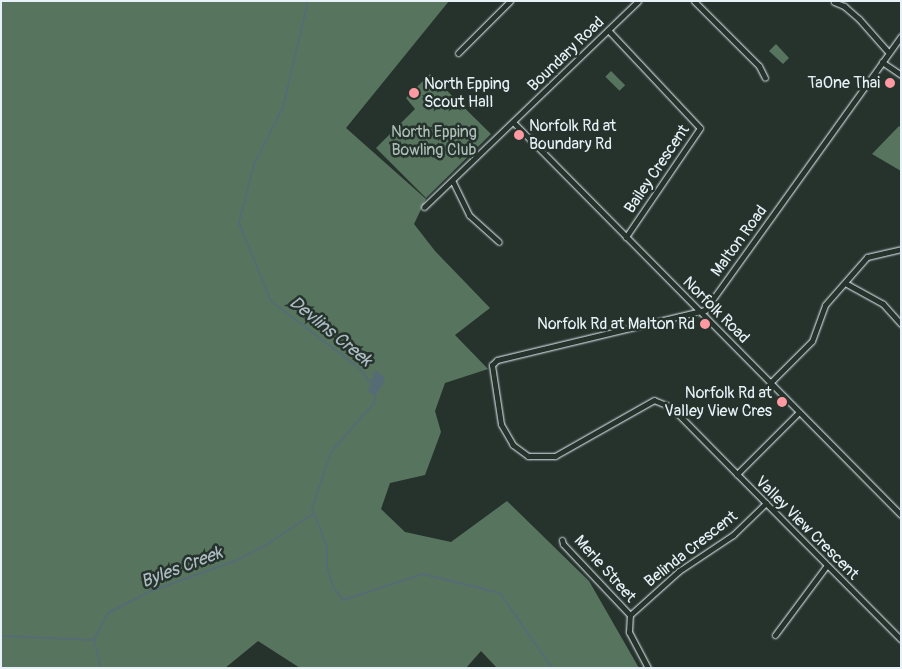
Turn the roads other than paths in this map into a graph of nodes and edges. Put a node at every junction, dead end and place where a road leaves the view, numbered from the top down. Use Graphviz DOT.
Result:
graph roads {
  1 [pos="510,1"];
  2 [pos="638,1"];
  3 [pos="694,1"];
  4 [pos="834,2"];
  5 [pos="608,30"];
  6 [pos="901,36"];
  7 [pos="458,53"];
  8 [pos="889,53"];
  9 [pos="882,62"];
  10 [pos="901,75"];
  11 [pos="765,78"];
  12 [pos="514,122"];
  13 [pos="453,182"];
  14 [pos="424,207"];
  15 [pos="626,237"];
  16 [pos="499,242"];
  17 [pos="901,250"];
  18 [pos="845,283"];
  19 [pos="698,310"];
  20 [pos="901,324"];
  21 [pos="770,382"];
  22 [pos="800,412"];
  23 [pos="737,474"];
  24 [pos="766,503"];
  25 [pos="901,515"];
  26 [pos="562,540"];
  27 [pos="827,565"];
  28 [pos="630,615"];
  29 [pos="775,635"];
  30 [pos="901,640"];
  31 [pos="648,668"];
  1 -- 7 [label="street"];
  2 -- 5 [label="street, Boundary Road"];
  3 -- 11 [label="street"];
  4 -- 8 [label="street"];
  5 -- 12 [label="street, Boundary Road"];
  5 -- 15 [label="street, Bailey Crescent"];
  6 -- 8 [label="street, Malton Road"];
  8 -- 9 [label="street, Malton Road"];
  9 -- 10 [label="street"];
  9 -- 19 [label="street, Malton Road"];
  12 -- 13 [label="street, Boundary Road"];
  12 -- 15 [label="street, Norfolk Road"];
  13 -- 14 [label="street, Boundary Road"];
  13 -- 16 [label="street"];
  15 -- 19 [label="street, Norfolk Road"];
  17 -- 18 [label="street"];
  18 -- 20 [label="street"];
  18 -- 21 [label="street"];
  19 -- 21 [label="street, Norfolk Road"];
  19 -- 23 [label="street, Malton Road"];
  21 -- 22 [label="street, Norfolk Road"];
  22 -- 23 [label="street, Valley View Crescent"];
  22 -- 25 [label="street, Norfolk Road"];
  23 -- 24 [label="street, Valley View Crescent"];
  24 -- 27 [label="street, Valley View Crescent"];
  24 -- 28 [label="street, Belinda Crescent"];
  26 -- 28 [label="street, Merle Street"];
  27 -- 29 [label="street"];
  27 -- 30 [label="street, Valley View Crescent"];
  28 -- 31 [label="street"];
}
